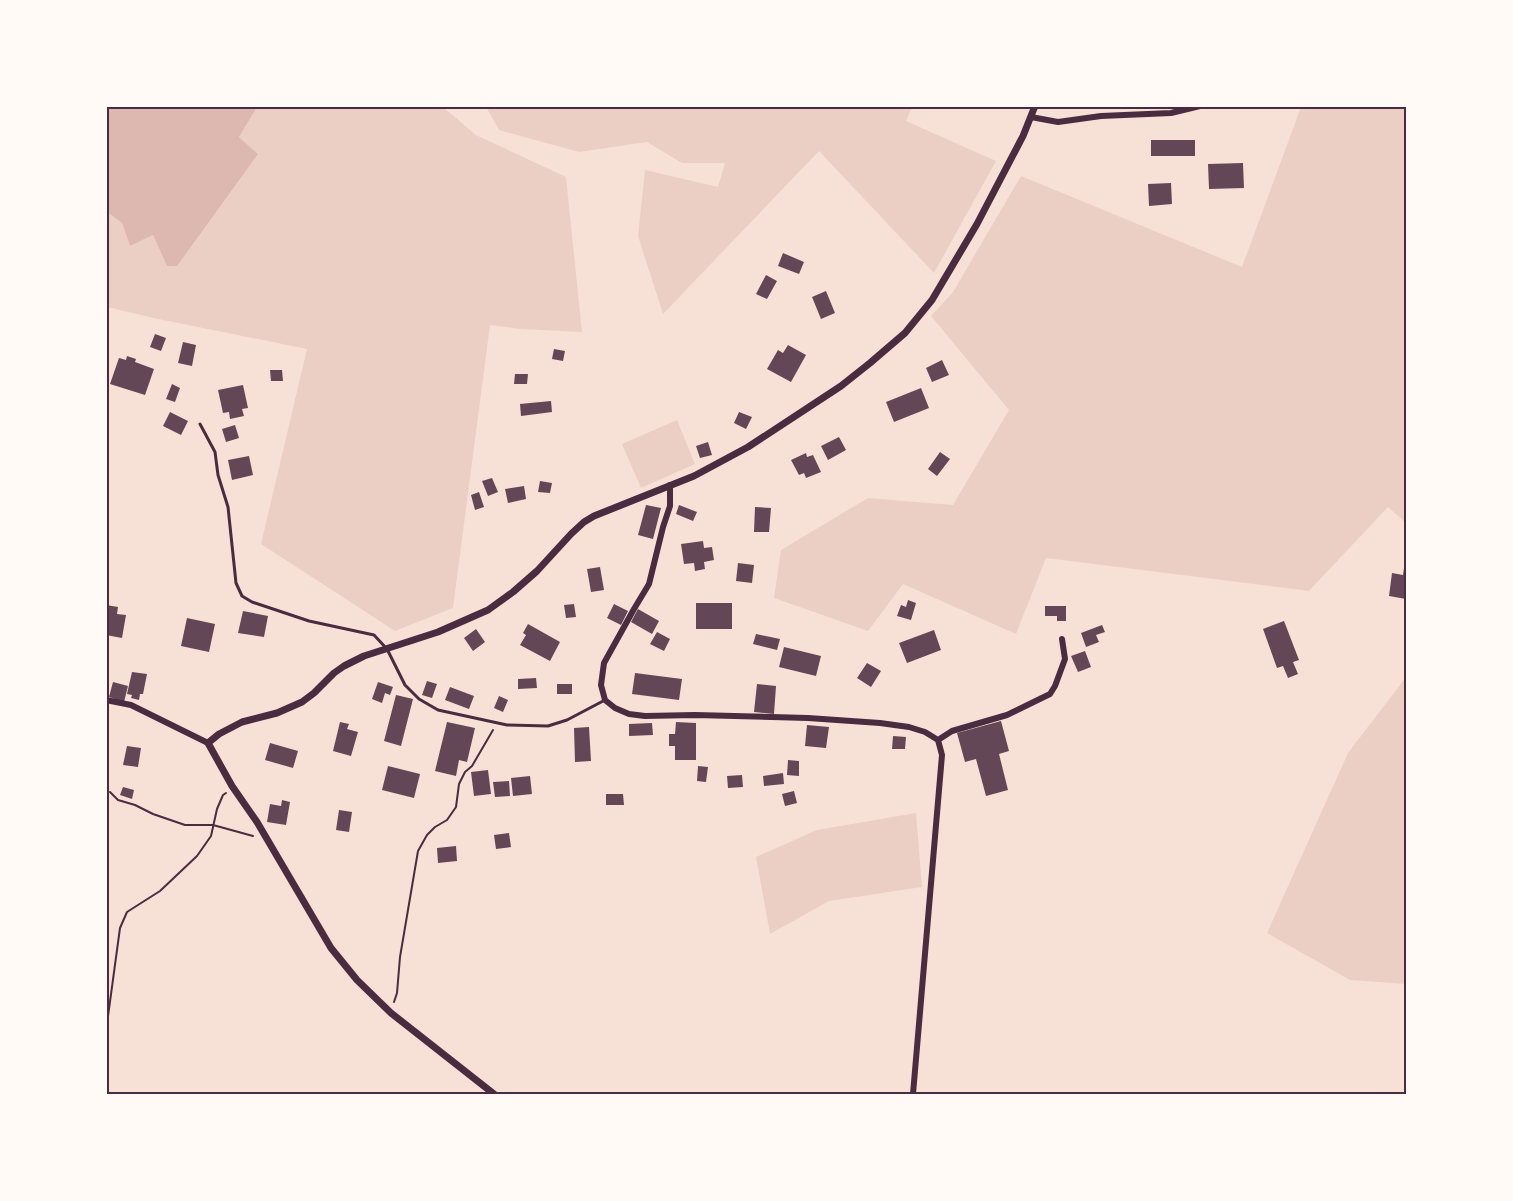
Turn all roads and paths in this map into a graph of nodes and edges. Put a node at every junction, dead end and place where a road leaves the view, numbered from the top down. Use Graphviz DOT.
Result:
graph roads {
  1 [pos="1035,106"];
  2 [pos="1200,106"];
  3 [pos="1031,117"];
  4 [pos="200,424"];
  5 [pos="670,485"];
  6 [pos="1062,639"];
  7 [pos="387,649"];
  8 [pos="106,700"];
  9 [pos="605,700"];
  10 [pos="497,723"];
  11 [pos="938,740"];
  12 [pos="208,743"];
  13 [pos="232,786"];
  14 [pos="110,792"];
  15 [pos="213,825"];
  16 [pos="265,835"];
  17 [pos="391,1013"];
  18 [pos="106,1031"];
  19 [pos="494,1095"];
  20 [pos="913,1095"];
  1 -- 3 [label="street"];
  2 -- 3 [label="street"];
  3 -- 5 [label="street"];
  4 -- 7 [label="lane"];
  5 -- 7 [label="street"];
  5 -- 9 [label="street"];
  6 -- 11 [label="street"];
  7 -- 10 [label="lane"];
  7 -- 12 [label="street"];
  8 -- 12 [label="street"];
  9 -- 10 [label="lane"];
  9 -- 11 [label="street"];
  10 -- 17 [label="path"];
  11 -- 20 [label="street"];
  12 -- 13 [label="street"];
  13 -- 15 [label="path"];
  13 -- 16 [label="street"];
  14 -- 15 [label="path"];
  15 -- 16 [label="path"];
  15 -- 18 [label="path"];
  16 -- 17 [label="street"];
  17 -- 19 [label="street"];
}
